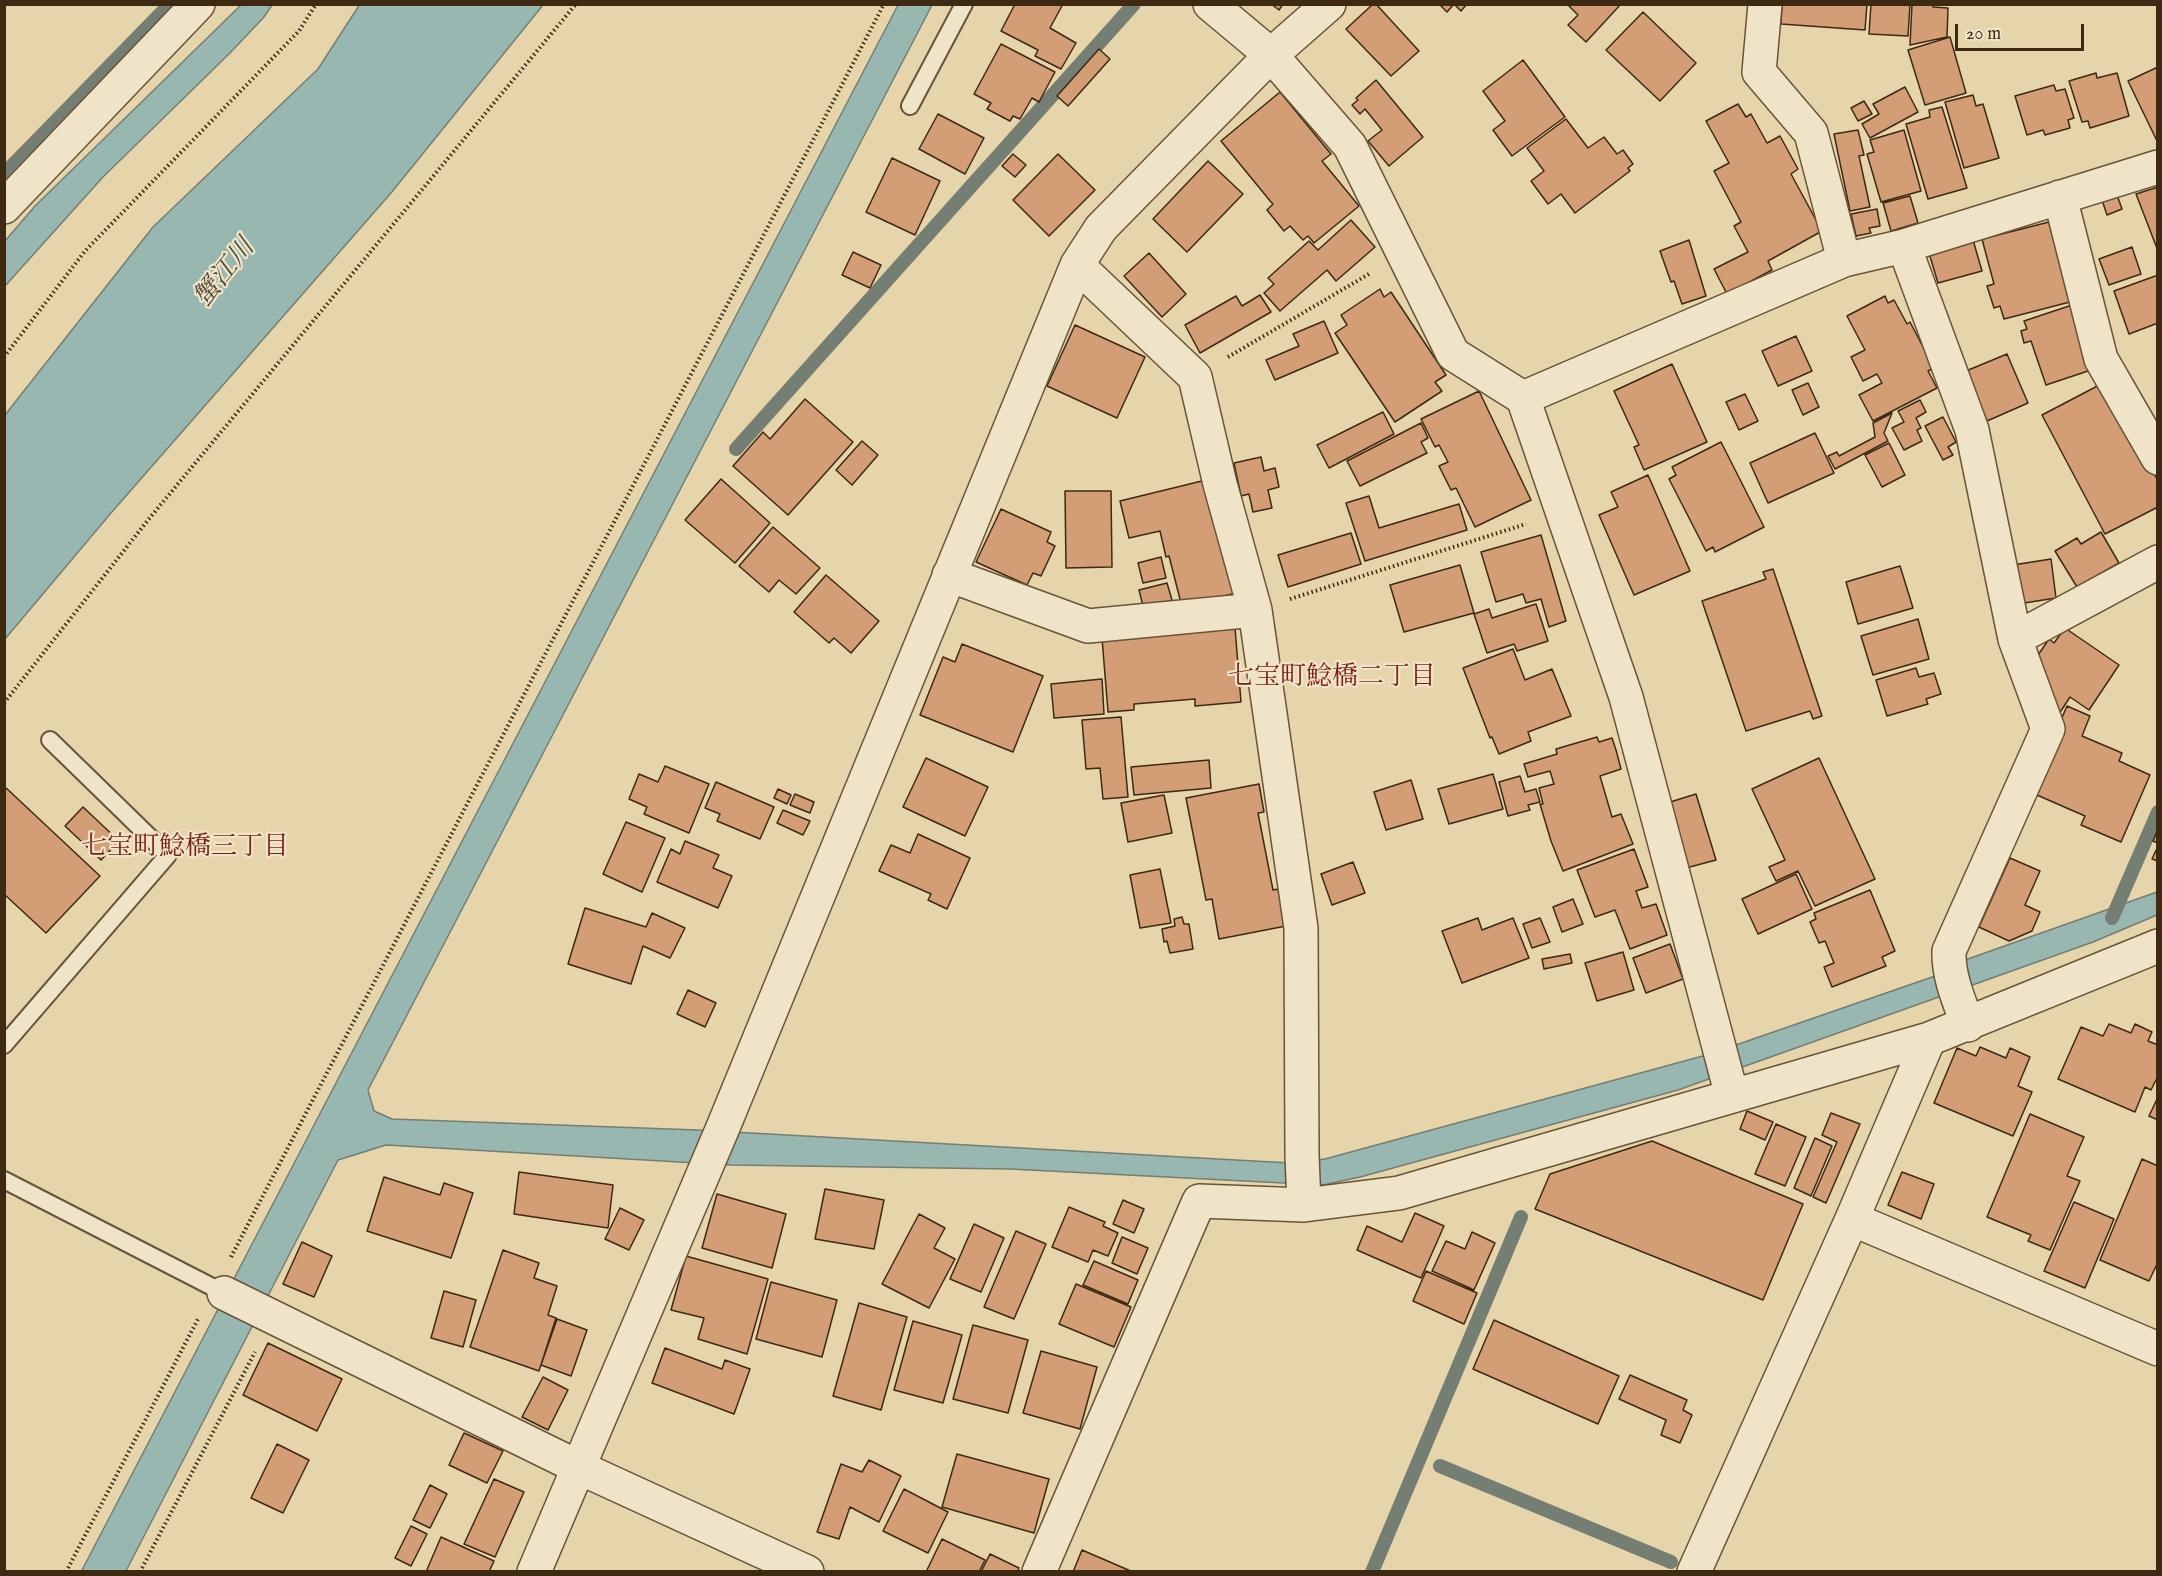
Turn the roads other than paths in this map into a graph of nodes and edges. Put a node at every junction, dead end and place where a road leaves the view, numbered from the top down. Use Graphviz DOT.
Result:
graph roads {
  1 [pos="198,4"];
  2 [pos="964,4"];
  3 [pos="1210,4"];
  4 [pos="1329,4"];
  5 [pos="1765,4"];
  6 [pos="1271,55"];
  7 [pos="910,106"];
  8 [pos="2157,167"];
  9 [pos="2060,197"];
  10 [pos="4,207"];
  11 [pos="1904,246"];
  12 [pos="1844,260"];
  13 [pos="1077,265"];
  14 [pos="1523,398"];
  15 [pos="2157,458"];
  16 [pos="2157,562"];
  17 [pos="949,574"];
  18 [pos="1255,610"];
  19 [pos="2015,639"];
  20 [pos="50,740"];
  21 [pos="2157,946"];
  22 [pos="1963,1011"];
  23 [pos="1929,1039"];
  24 [pos="4,1045"];
  25 [pos="1729,1087"];
  26 [pos="4,1180"];
  27 [pos="1304,1196"];
  28 [pos="1852,1219"];
  29 [pos="219,1291"];
  30 [pos="2157,1349"];
  31 [pos="578,1467"];
  32 [pos="534,1572"];
  33 [pos="807,1572"];
  34 [pos="1039,1572"];
  35 [pos="1694,1572"];
  1 -- 10 [label="street"];
  2 -- 7 [label="lane"];
  3 -- 6 [label="street"];
  4 -- 6 [label="street"];
  5 -- 12 [label="street"];
  6 -- 13 [label="street"];
  6 -- 14 [label="street"];
  8 -- 9 [label="street"];
  9 -- 11 [label="street"];
  9 -- 15 [label="street"];
  11 -- 12 [label="street"];
  11 -- 19 [label="street"];
  12 -- 14 [label="street"];
  13 -- 17 [label="street"];
  13 -- 18 [label="street"];
  14 -- 25 [label="street"];
  16 -- 19 [label="street"];
  17 -- 18 [label="street"];
  17 -- 31 [label="street"];
  18 -- 27 [label="street"];
  19 -- 22 [label="street"];
  20 -- 24 [label="lane"];
  21 -- 22 [label="street"];
  22 -- 23 [label="street"];
  23 -- 25 [label="street"];
  23 -- 28 [label="street"];
  25 -- 27 [label="street"];
  26 -- 29 [label="lane"];
  27 -- 34 [label="street"];
  28 -- 30 [label="street"];
  28 -- 35 [label="street"];
  29 -- 31 [label="street"];
  31 -- 32 [label="street"];
  31 -- 33 [label="street"];
}
